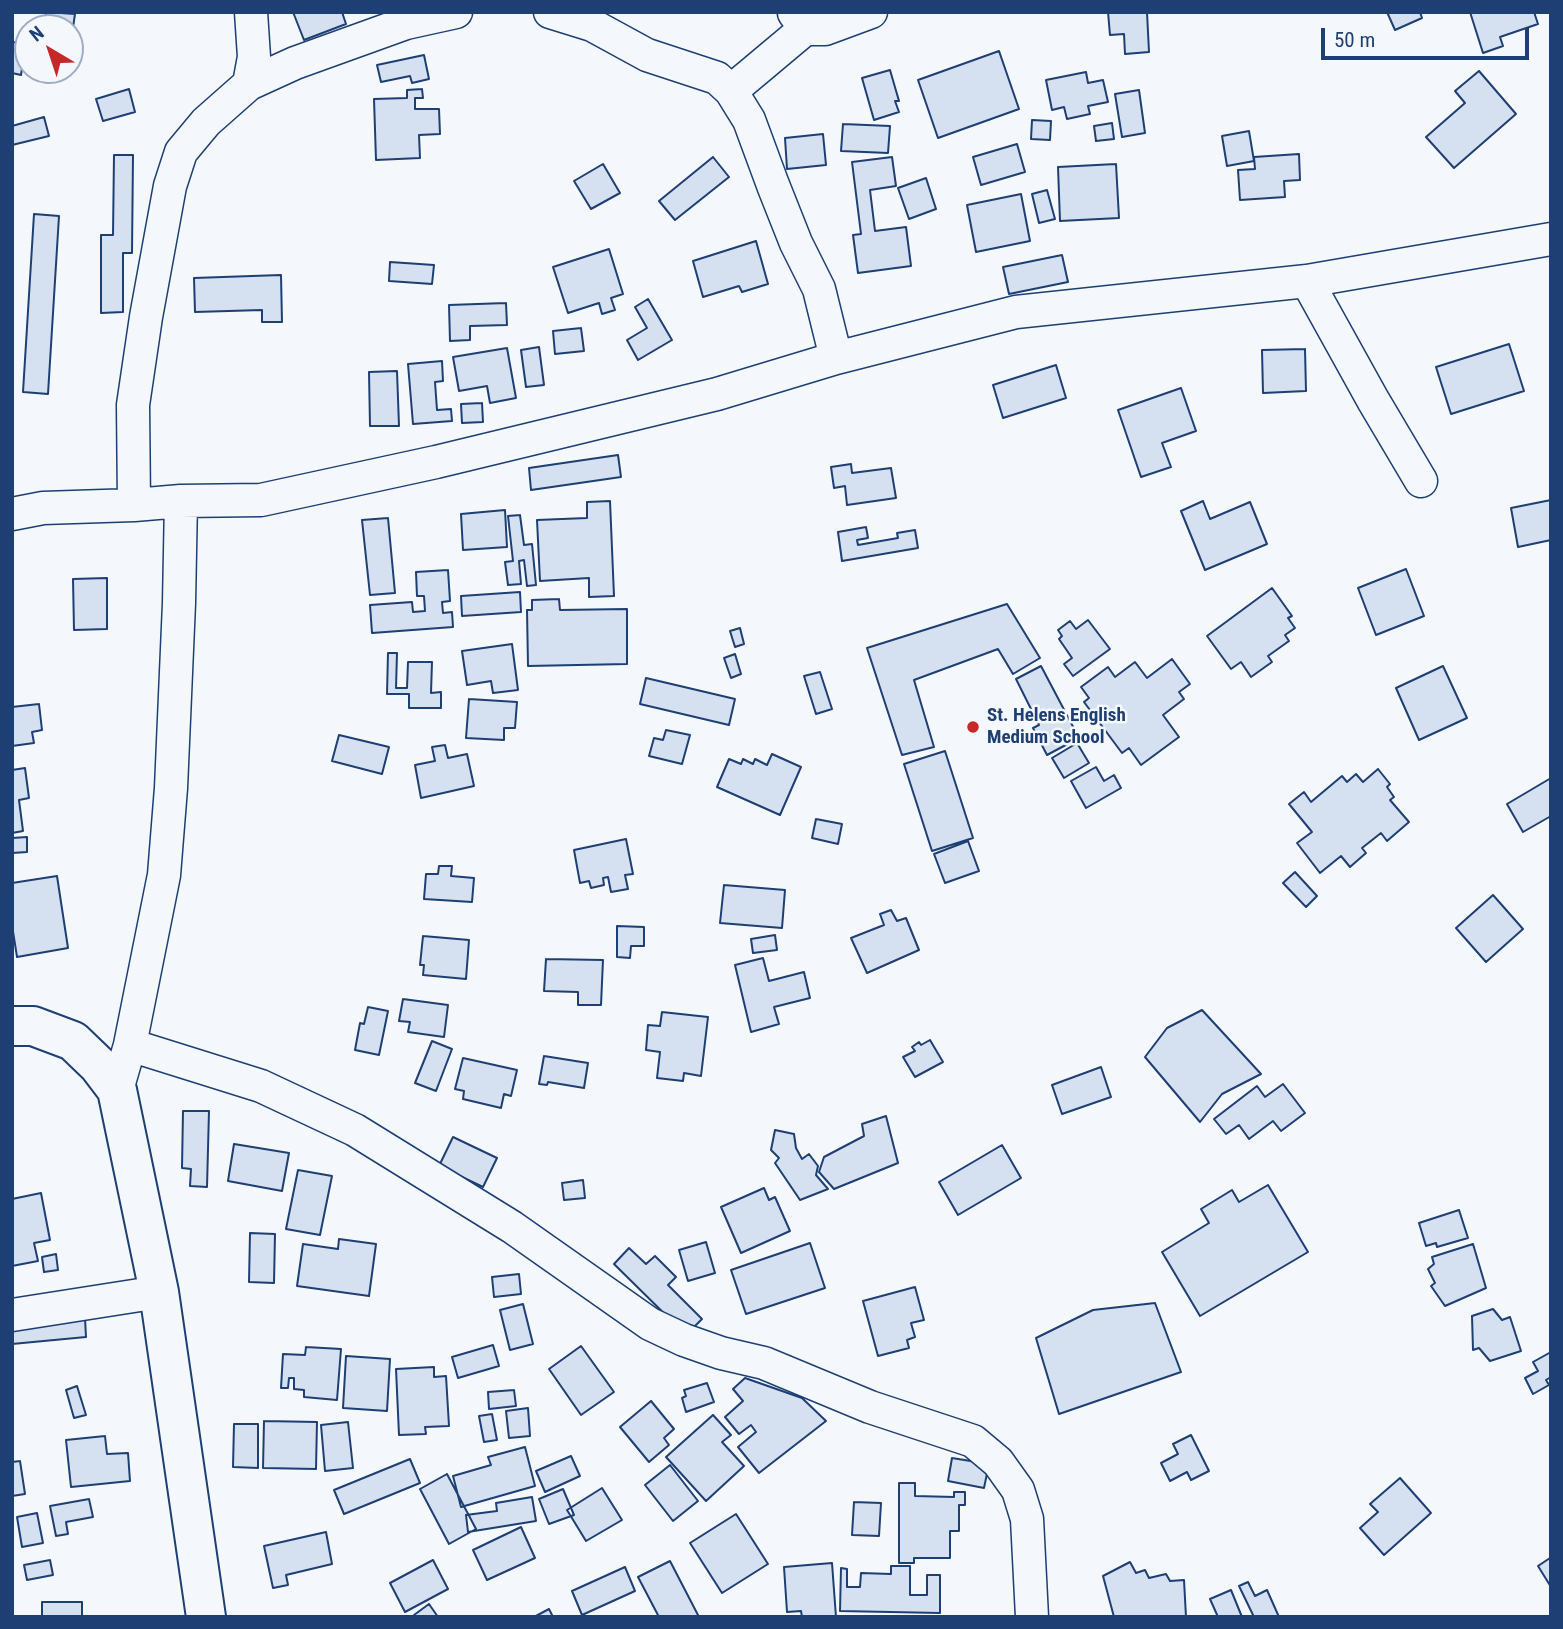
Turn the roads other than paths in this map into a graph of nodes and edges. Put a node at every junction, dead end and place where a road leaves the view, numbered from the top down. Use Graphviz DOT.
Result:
graph roads {
  1 [pos="251,12"];
  2 [pos="456,12"];
  3 [pos="550,12"];
  4 [pos="872,12"];
  5 [pos="799,20"];
  6 [pos="249,84"];
  7 [pos="731,91"];
  8 [pos="1551,239"];
  9 [pos="1307,281"];
  10 [pos="836,358"];
  11 [pos="1421,481"];
  12 [pos="181,501"];
  13 [pos="134,505"];
  14 [pos="12,514"];
  15 [pos="12,1026"];
  16 [pos="130,1045"];
  17 [pos="117,1090"];
  18 [pos="159,1292"];
  19 [pos="12,1315"];
  20 [pos="206,1617"];
  21 [pos="1032,1617"];
  1 -- 6 [label="street"];
  2 -- 6 [label="street"];
  3 -- 7 [label="street"];
  4 -- 5 [label="street"];
  5 -- 7 [label="street"];
  6 -- 13 [label="street"];
  7 -- 10 [label="street"];
  8 -- 9 [label="street"];
  9 -- 10 [label="street"];
  9 -- 11 [label="street"];
  10 -- 12 [label="street"];
  12 -- 13 [label="street"];
  12 -- 16 [label="street"];
  13 -- 14 [label="street"];
  15 -- 17 [label="main road"];
  16 -- 17 [label="street"];
  16 -- 21 [label="street"];
  17 -- 18 [label="main road"];
  18 -- 19 [label="street"];
  18 -- 20 [label="main road"];
}
